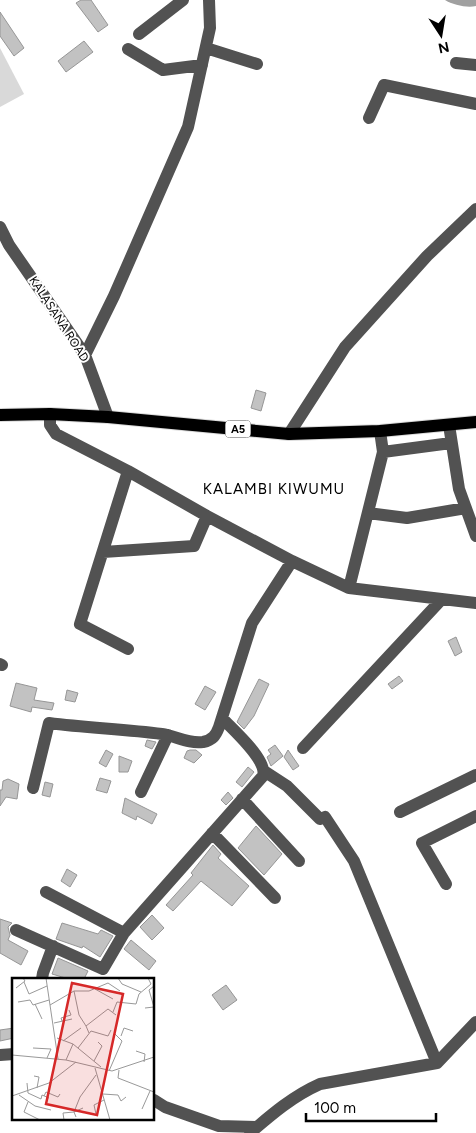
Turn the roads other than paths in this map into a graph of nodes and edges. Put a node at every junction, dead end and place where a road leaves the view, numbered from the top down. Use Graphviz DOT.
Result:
graph roads {
  1 [pos="183,0"];
  2 [pos="210,0"];
  3 [pos="139,34"];
  4 [pos="206,48"];
  5 [pos="128,49"];
  6 [pos="456,63"];
  7 [pos="257,64"];
  8 [pos="202,65"];
  9 [pos="476,65"];
  10 [pos="476,104"];
  11 [pos="369,118"];
  12 [pos="476,209"];
  13 [pos="0,228"];
  14 [pos="85,355"];
  15 [pos="50,414"];
  16 [pos="0,415"];
  17 [pos="108,417"];
  18 [pos="476,422"];
  19 [pos="449,425"];
  20 [pos="380,431"];
  21 [pos="289,434"];
  22 [pos="451,443"];
  23 [pos="383,452"];
  24 [pos="128,471"];
  25 [pos="466,508"];
  26 [pos="368,513"];
  27 [pos="207,516"];
  28 [pos="476,536"];
  29 [pos="103,552"];
  30 [pos="292,561"];
  31 [pos="349,588"];
  32 [pos="442,599"];
  33 [pos="476,603"];
  34 [pos="128,650"];
  35 [pos="222,718"];
  36 [pos="168,735"];
  37 [pos="303,748"];
  38 [pos="264,771"];
  39 [pos="476,775"];
  40 [pos="33,788"];
  41 [pos="141,792"];
  42 [pos="242,799"];
  43 [pos="400,812"];
  44 [pos="476,816"];
  45 [pos="212,833"];
  46 [pos="299,861"];
  47 [pos="446,884"];
  48 [pos="46,892"];
  49 [pos="275,898"];
  50 [pos="16,930"];
  51 [pos="124,933"];
  52 [pos="53,946"];
  53 [pos="42,978"];
  54 [pos="476,1022"];
  55 [pos="437,1062"];
  56 [pos="155,1101"];
  57 [pos="254,1130"];
  1 -- 3 [label="street"];
  2 -- 4 [label="street"];
  4 -- 7 [label="street"];
  4 -- 8 [label="street"];
  5 -- 8 [label="street"];
  6 -- 9 [label="street"];
  8 -- 14 [label="street"];
  10 -- 11 [label="street"];
  12 -- 21 [label="street"];
  13 -- 14 [label="street, KALASANA ROAD"];
  14 -- 17 [label="street, KALASANA ROAD"];
  15 -- 16 [label="main road, A5"];
  15 -- 17 [label="main road, A5"];
  15 -- 24 [label="street"];
  17 -- 21 [label="main road, A5"];
  18 -- 19 [label="main road, A5"];
  19 -- 20 [label="main road, A5"];
  19 -- 22 [label="street"];
  20 -- 21 [label="main road, A5"];
  20 -- 23 [label="street"];
  22 -- 23 [label="street"];
  22 -- 25 [label="street"];
  23 -- 26 [label="street"];
  24 -- 27 [label="street"];
  24 -- 29 [label="street"];
  25 -- 26 [label="street"];
  25 -- 28 [label="street"];
  26 -- 31 [label="street"];
  27 -- 29 [label="street"];
  27 -- 30 [label="street"];
  29 -- 34 [label="street"];
  30 -- 31 [label="street"];
  30 -- 35 [label="street"];
  31 -- 32 [label="street"];
  32 -- 33 [label="street"];
  32 -- 37 [label="street"];
  35 -- 36 [label="street"];
  35 -- 38 [label="street"];
  36 -- 40 [label="street"];
  36 -- 41 [label="street"];
  38 -- 42 [label="street"];
  38 -- 55 [label="street"];
  39 -- 43 [label="street"];
  42 -- 45 [label="street"];
  42 -- 46 [label="street"];
  44 -- 47 [label="street"];
  45 -- 49 [label="street"];
  45 -- 51 [label="street"];
  48 -- 51 [label="street"];
  50 -- 52 [label="street"];
  51 -- 52 [label="street"];
  52 -- 53 [label="street"];
  54 -- 55 [label="street"];
  55 -- 57 [label="street"];
  56 -- 57 [label="street"];
}
